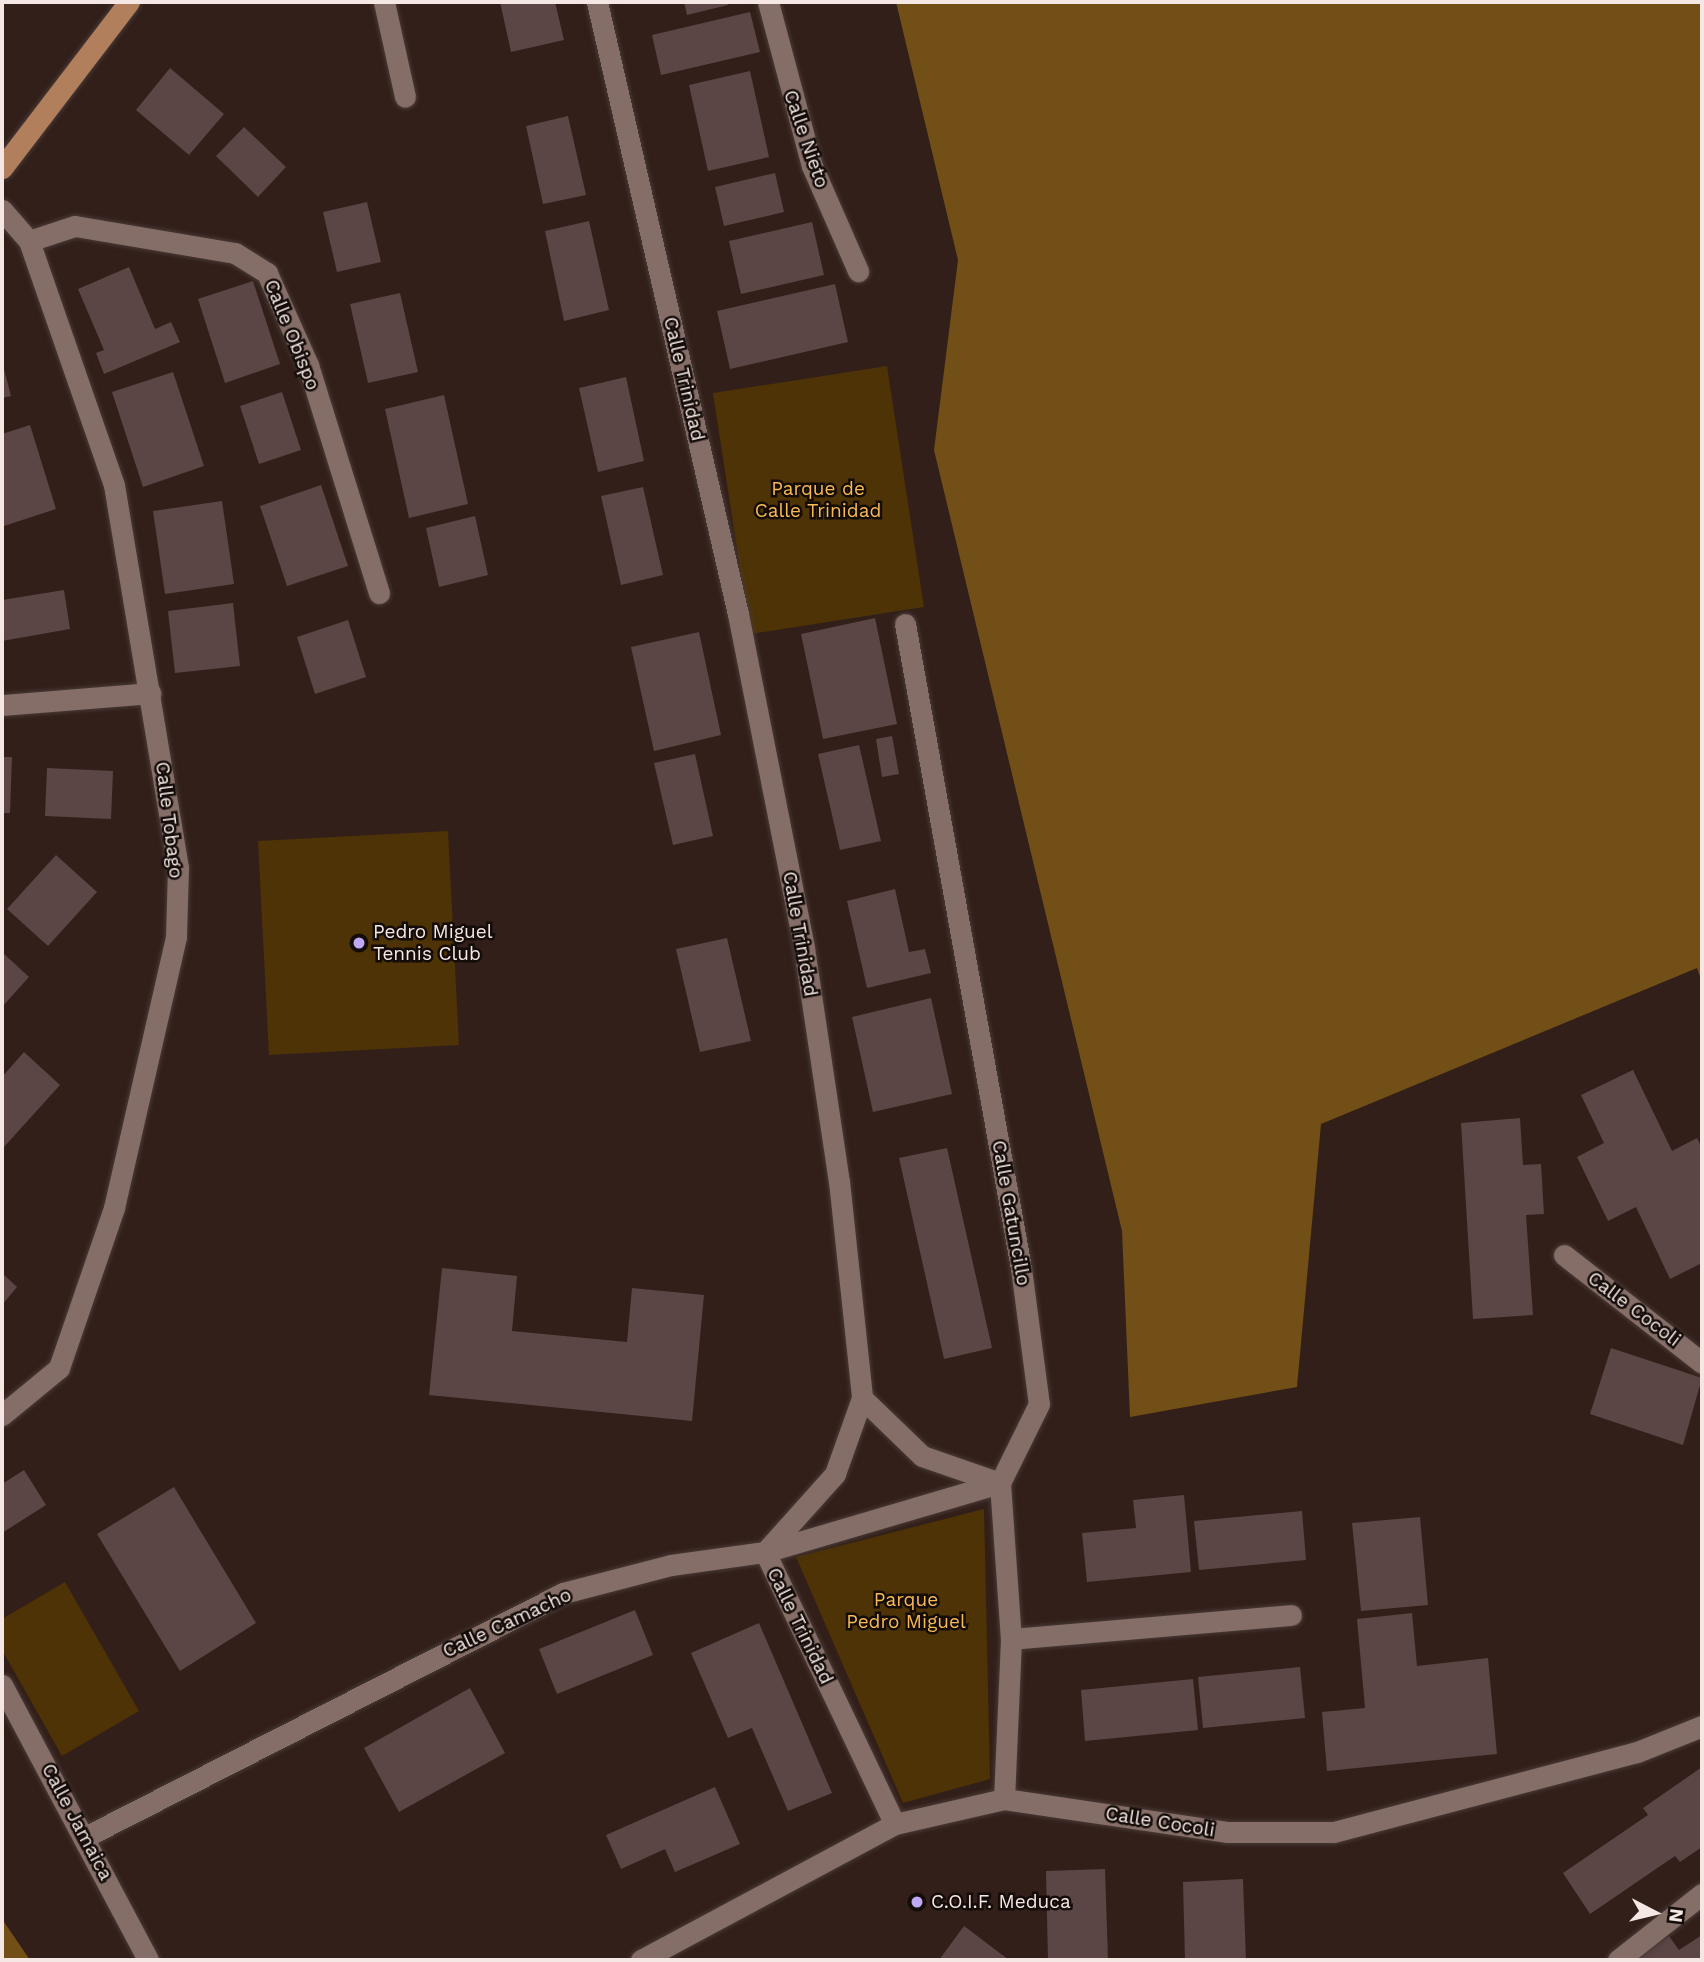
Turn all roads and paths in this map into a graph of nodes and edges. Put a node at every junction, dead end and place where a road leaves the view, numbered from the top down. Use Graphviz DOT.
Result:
graph roads {
  1 [pos="129,2"];
  2 [pos="384,2"];
  3 [pos="597,2"];
  4 [pos="768,2"];
  5 [pos="405,97"];
  6 [pos="2,168"];
  7 [pos="2,210"];
  8 [pos="29,241"];
  9 [pos="858,271"];
  10 [pos="379,593"];
  11 [pos="905,624"];
  12 [pos="151,693"];
  13 [pos="2,705"];
  14 [pos="1564,1255"];
  15 [pos="1702,1363"];
  16 [pos="862,1398"];
  17 [pos="2,1415"];
  18 [pos="1000,1483"];
  19 [pos="765,1552"];
  20 [pos="1290,1615"];
  21 [pos="1011,1639"];
  22 [pos="2,1685"];
  23 [pos="1702,1726"];
  24 [pos="1004,1798"];
  25 [pos="895,1824"];
  26 [pos="87,1836"];
  27 [pos="1702,1894"];
  28 [pos="144,1958"];
  29 [pos="641,1960"];
  30 [pos="1618,1960"];
  1 -- 6 [label="main road"];
  2 -- 5 [label="street"];
  3 -- 16 [label="street, Calle Trinidad"];
  4 -- 9 [label="street, Calle Nieto"];
  7 -- 8 [label="street, Calle Tobago"];
  8 -- 10 [label="street, Calle Obispo"];
  8 -- 12 [label="street, Calle Tobago"];
  11 -- 18 [label="street, Calle Gatuncillo"];
  12 -- 13 [label="street"];
  12 -- 17 [label="street, Calle Tobago"];
  14 -- 15 [label="street, Calle Cocoli"];
  16 -- 18 [label="street"];
  16 -- 19 [label="street, Calle Trinidad"];
  18 -- 19 [label="street, Calle Camacho"];
  18 -- 21 [label="street"];
  19 -- 25 [label="street, Calle Trinidad"];
  19 -- 26 [label="street, Calle Camacho"];
  20 -- 21 [label="street"];
  21 -- 24 [label="street"];
  22 -- 26 [label="street, Calle Jamaica"];
  23 -- 24 [label="street, Calle Cocoli"];
  24 -- 25 [label="street, Calle Cocoli"];
  25 -- 29 [label="street, Calle Cocoli"];
  26 -- 28 [label="street, Calle Jamaica"];
  27 -- 30 [label="street"];
}
